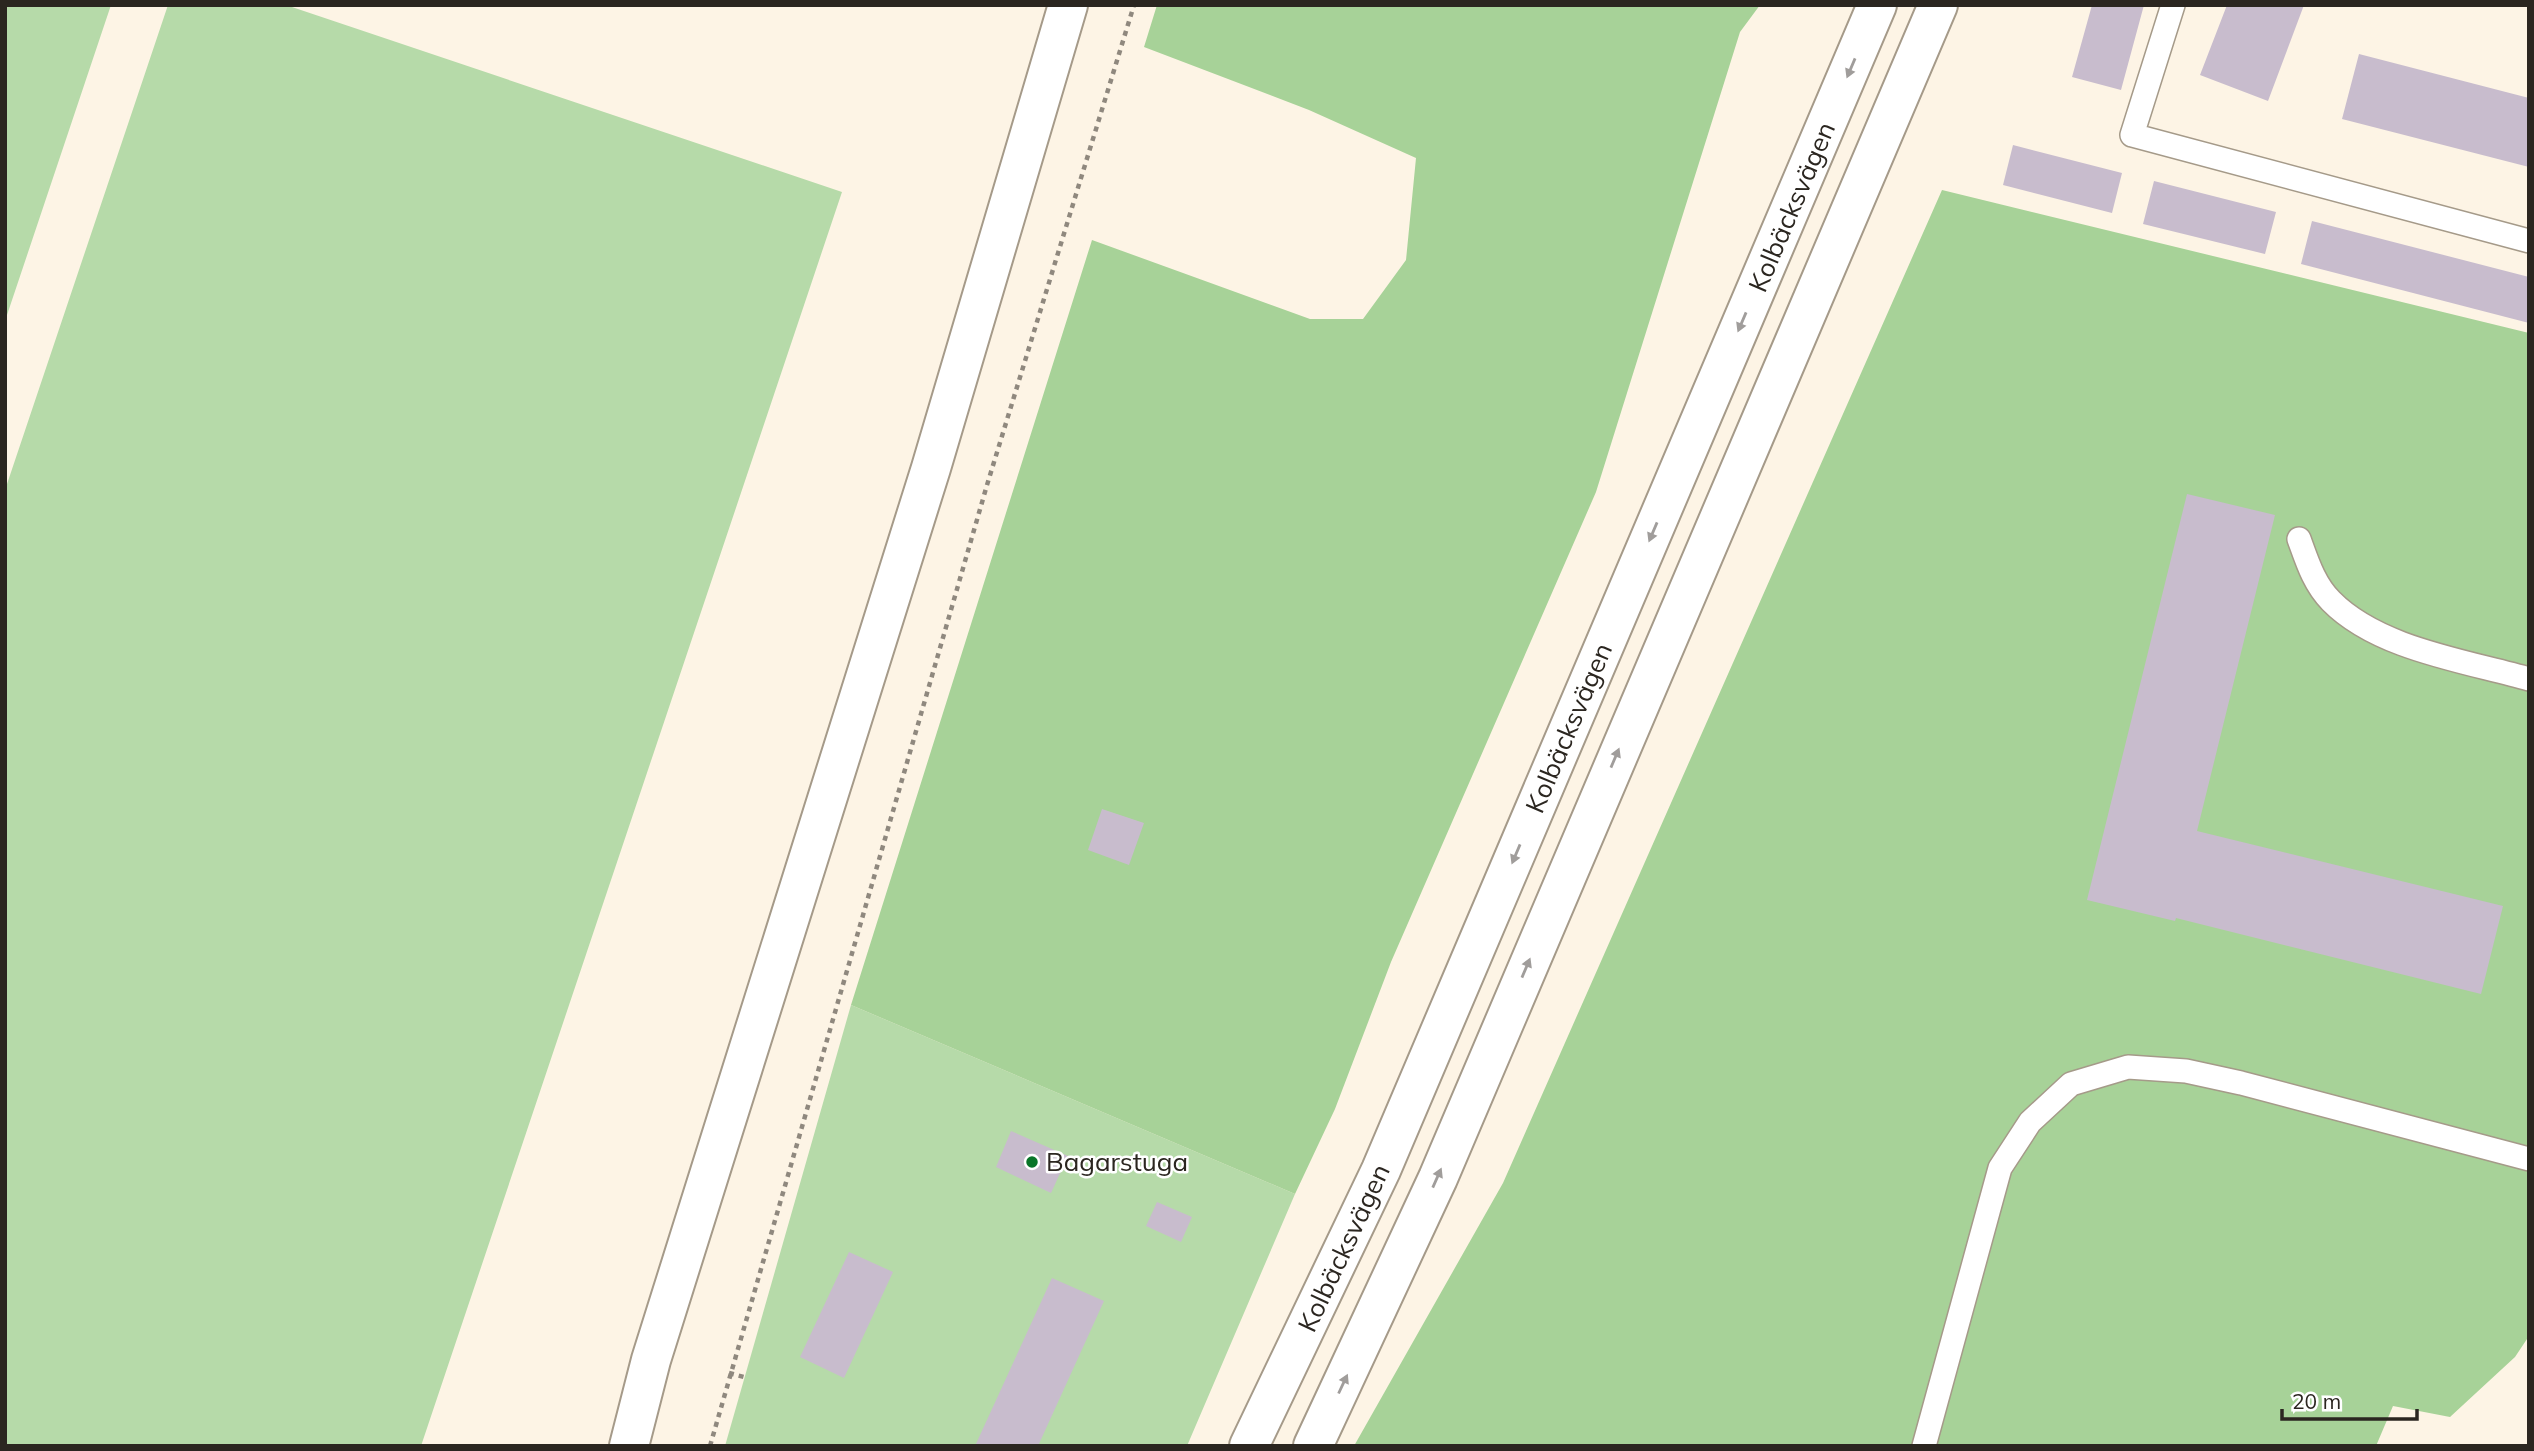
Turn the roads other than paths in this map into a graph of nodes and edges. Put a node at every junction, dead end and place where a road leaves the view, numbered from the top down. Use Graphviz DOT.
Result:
graph roads {
  1 [pos="1068,5"];
  2 [pos="1877,5"];
  3 [pos="1938,5"];
  4 [pos="2173,5"];
  5 [pos="2529,241"];
  6 [pos="2299,539"];
  7 [pos="2529,678"];
  8 [pos="2529,1159"];
  9 [pos="629,1446"];
  10 [pos="1250,1446"];
  11 [pos="1313,1446"];
  12 [pos="1924,1446"];
  1 -- 9 [label="main road"];
  2 -- 10 [label="main road, Kolbäcksvägen, one-way"];
  11 -- 3 [label="main road, Kolbäcksvägen, one-way"];
  4 -- 5 [label="lane"];
  6 -- 7 [label="lane"];
  8 -- 12 [label="lane"];
}
